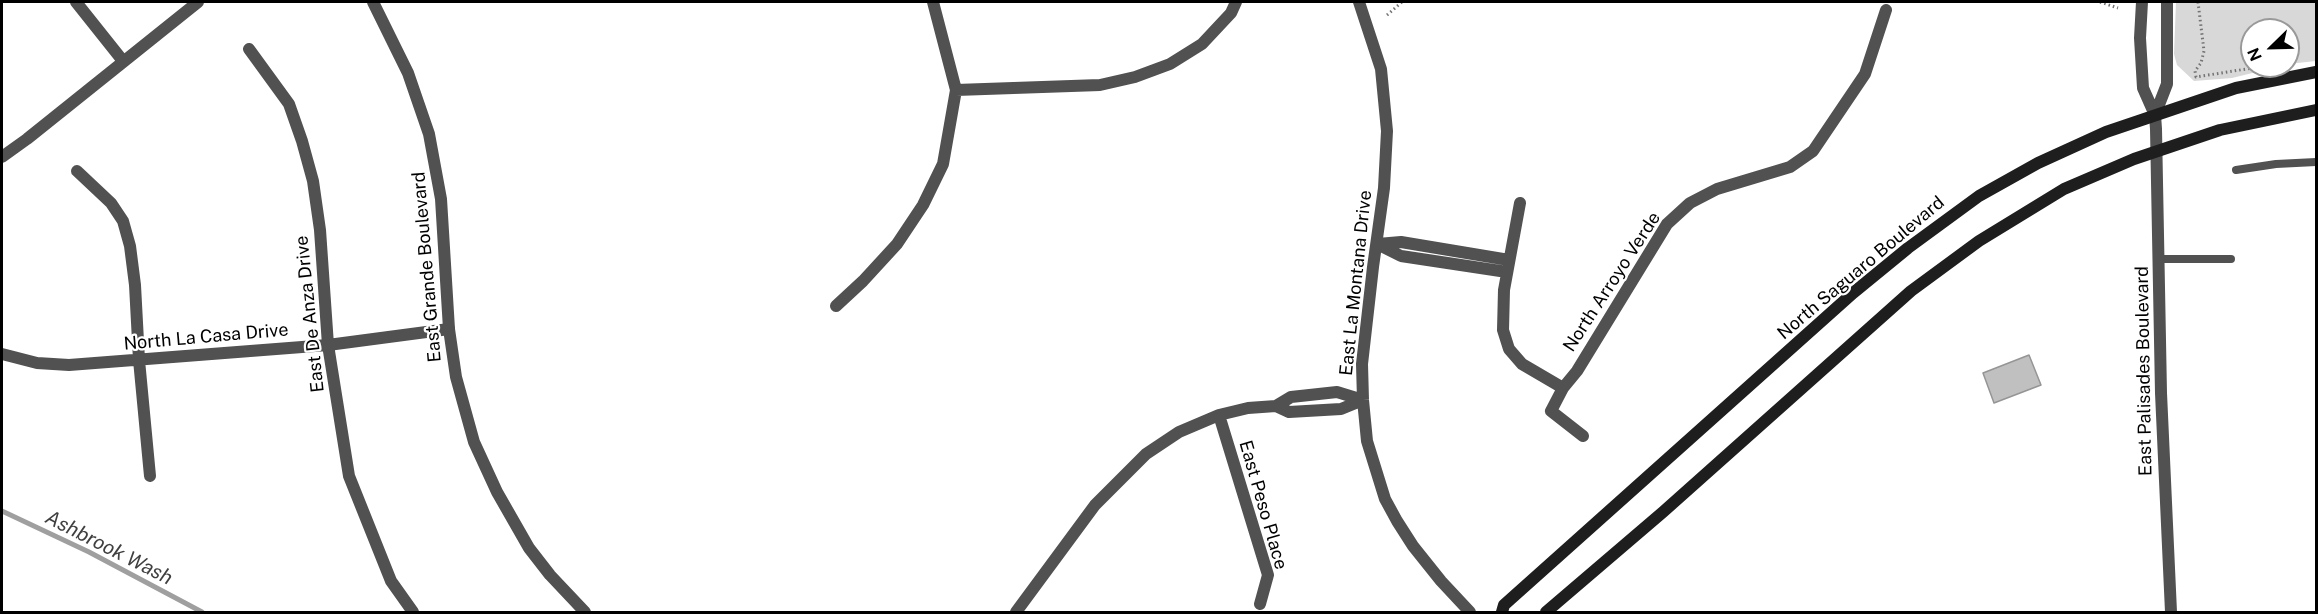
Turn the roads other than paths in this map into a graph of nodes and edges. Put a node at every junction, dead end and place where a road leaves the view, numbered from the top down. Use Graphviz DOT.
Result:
graph roads {
  1 [pos="76,2"];
  2 [pos="198,2"];
  3 [pos="373,2"];
  4 [pos="933,2"];
  5 [pos="1236,2"];
  6 [pos="1359,2"];
  7 [pos="2142,2"];
  8 [pos="2167,2"];
  9 [pos="1886,10"];
  10 [pos="249,49"];
  11 [pos="123,61"];
  12 [pos="2316,72"];
  13 [pos="956,90"];
  14 [pos="2316,110"];
  15 [pos="2155,115"];
  16 [pos="2156,151"];
  17 [pos="2,157"];
  18 [pos="2316,162"];
  19 [pos="2236,170"];
  20 [pos="77,171"];
  21 [pos="1520,203"];
  22 [pos="1377,244"];
  23 [pos="2160,259"];
  24 [pos="2230,259"];
  25 [pos="1508,266"];
  26 [pos="836,306"];
  27 [pos="449,329"];
  28 [pos="328,345"];
  29 [pos="2,354"];
  30 [pos="139,360"];
  31 [pos="1563,388"];
  32 [pos="1363,400"];
  33 [pos="1219,415"];
  34 [pos="1583,436"];
  35 [pos="150,476"];
  36 [pos="1260,604"];
  37 [pos="413,612"];
  38 [pos="585,612"];
  39 [pos="1016,612"];
  40 [pos="1470,612"];
  41 [pos="1502,612"];
  42 [pos="1546,612"];
  43 [pos="2170,612"];
  1 -- 11 [label="street"];
  2 -- 11 [label="street"];
  3 -- 27 [label="street, East Grande Boulevard"];
  4 -- 13 [label="street"];
  5 -- 13 [label="street"];
  6 -- 22 [label="street, East La Montana Drive"];
  7 -- 15 [label="street"];
  8 -- 15 [label="street"];
  9 -- 31 [label="street, North Arroyo Verde"];
  10 -- 28 [label="street, East De Anza Drive"];
  11 -- 17 [label="street"];
  12 -- 15 [label="main road, North Saguaro Boulevard"];
  13 -- 26 [label="street"];
  14 -- 16 [label="main road"];
  15 -- 16 [label="street, East Palisades Boulevard"];
  15 -- 41 [label="main road, North Saguaro Boulevard"];
  16 -- 23 [label="street, East Palisades Boulevard"];
  16 -- 42 [label="main road"];
  18 -- 19 [label="lane"];
  20 -- 30 [label="street"];
  21 -- 25 [label="street"];
  22 -- 25 [label="street"];
  22 -- 32 [label="street, East La Montana Drive"];
  23 -- 24 [label="lane"];
  23 -- 43 [label="street, East Palisades Boulevard"];
  25 -- 31 [label="street"];
  27 -- 28 [label="street, North La Casa Drive"];
  27 -- 38 [label="street, East Grande Boulevard"];
  28 -- 30 [label="street, North La Casa Drive"];
  28 -- 37 [label="street, East De Anza Drive"];
  29 -- 30 [label="street, North La Casa Drive"];
  30 -- 35 [label="street"];
  31 -- 34 [label="street, North Arroyo Verde"];
  32 -- 33 [label="street"];
  32 -- 40 [label="street, East La Montana Drive"];
  33 -- 36 [label="street, East Peso Place"];
  33 -- 39 [label="street"];
}
